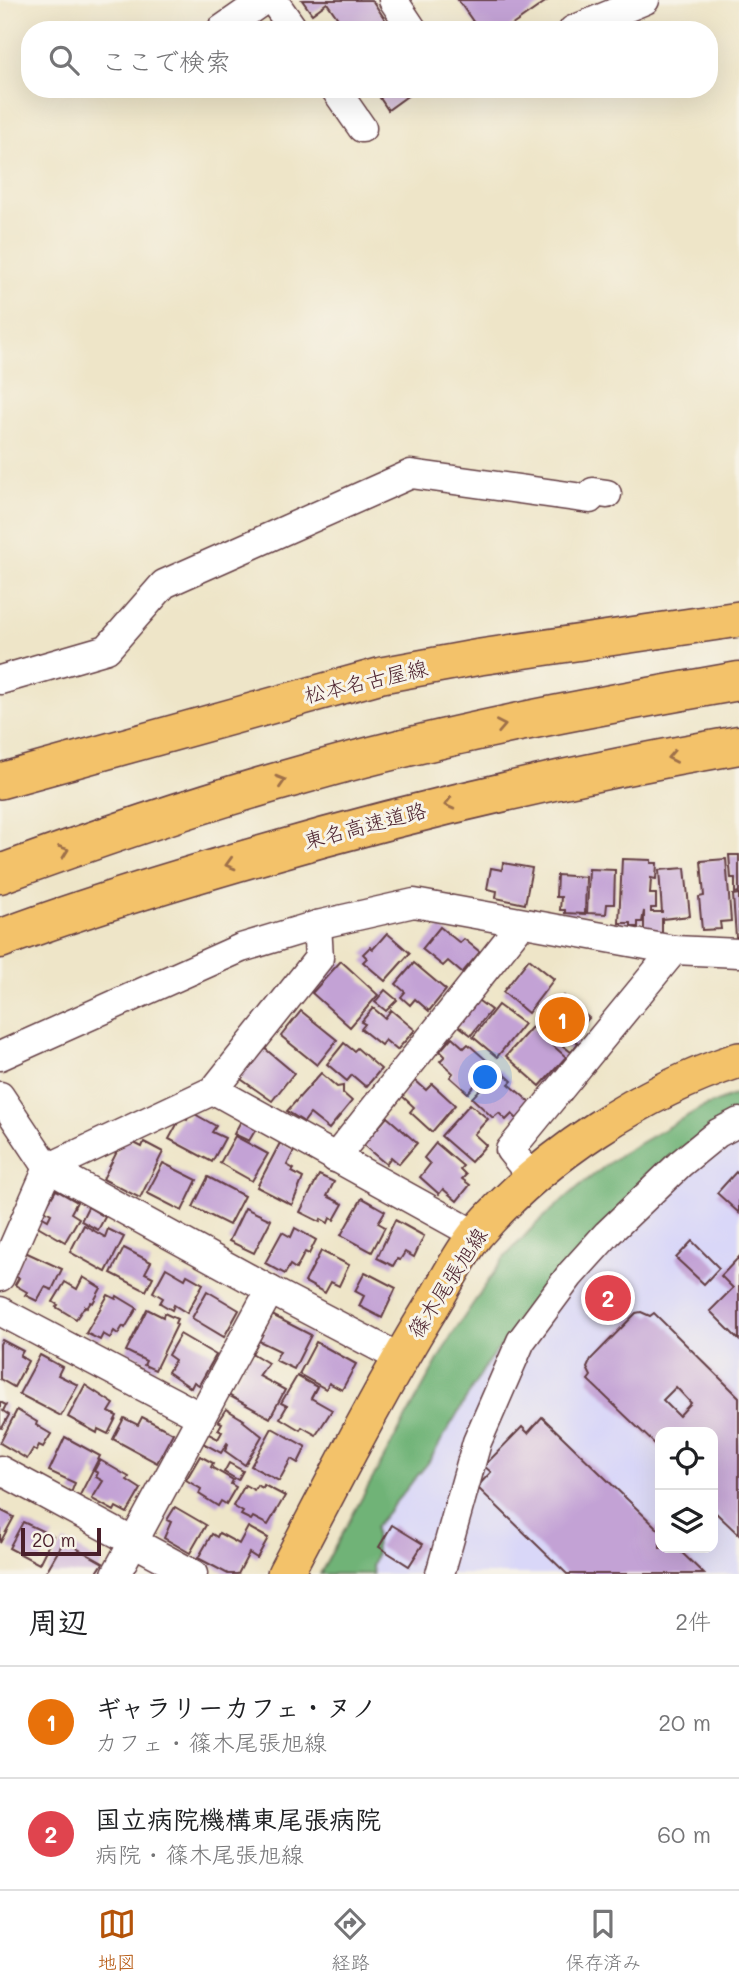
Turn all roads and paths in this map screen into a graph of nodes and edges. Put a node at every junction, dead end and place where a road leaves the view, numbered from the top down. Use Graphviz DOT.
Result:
graph roads {
  1 [pos="264,0"];
  2 [pos="273,0"];
  3 [pos="393,0"];
  4 [pos="645,0"];
  5 [pos="234,21"];
  6 [pos="288,21"];
  7 [pos="407,21"];
  8 [pos="595,21"];
  9 [pos="341,98"];
  10 [pos="362,128"];
  11 [pos="607,494"];
  12 [pos="739,618"];
  13 [pos="0,680"];
  14 [pos="739,681"];
  15 [pos="739,745"];
  16 [pos="0,781"];
  17 [pos="0,874"];
  18 [pos="521,924"];
  19 [pos="317,925"];
  20 [pos="0,939"];
  21 [pos="674,950"];
  22 [pos="739,953"];
  23 [pos="0,1056"];
  24 [pos="739,1060"];
  25 [pos="214,1090"];
  26 [pos="0,1096"];
  27 [pos="739,1122"];
  28 [pos="335,1158"];
  29 [pos="48,1168"];
  30 [pos="532,1177"];
  31 [pos="476,1235"];
  32 [pos="0,1277"];
  33 [pos="270,1290"];
  34 [pos="0,1311"];
  35 [pos="400,1358"];
  36 [pos="201,1417"];
  37 [pos="0,1470"];
  38 [pos="133,1542"];
  39 [pos="116,1574"];
  40 [pos="193,1574"];
  41 [pos="285,1574"];
  42 [pos="440,1574"];
  1 -- 5 [label="street"];
  2 -- 6 [label="street"];
  3 -- 7 [label="street"];
  4 -- 8 [label="street"];
  9 -- 10 [label="street"];
  11 -- 13 [label="street"];
  12 -- 16 [label="main road, 松本名古屋線"];
  17 -- 14 [label="highway, one-way"];
  15 -- 20 [label="highway, 東名高速道路, one-way"];
  18 -- 19 [label="street"];
  18 -- 21 [label="street"];
  18 -- 28 [label="street"];
  19 -- 23 [label="street"];
  19 -- 25 [label="street"];
  21 -- 22 [label="street"];
  21 -- 30 [label="street"];
  24 -- 30 [label="main road, 篠木尾張旭線"];
  25 -- 28 [label="street"];
  25 -- 29 [label="street"];
  26 -- 29 [label="street"];
  27 -- 42 [label="street"];
  28 -- 31 [label="street"];
  29 -- 32 [label="street"];
  29 -- 33 [label="street"];
  30 -- 31 [label="main road, 篠木尾張旭線"];
  31 -- 35 [label="main road, 篠木尾張旭線"];
  33 -- 35 [label="street"];
  33 -- 36 [label="street"];
  34 -- 36 [label="street"];
  35 -- 41 [label="main road, 篠木尾張旭線"];
  36 -- 38 [label="street"];
  37 -- 38 [label="street"];
  38 -- 39 [label="street"];
  38 -- 40 [label="street"];
}
